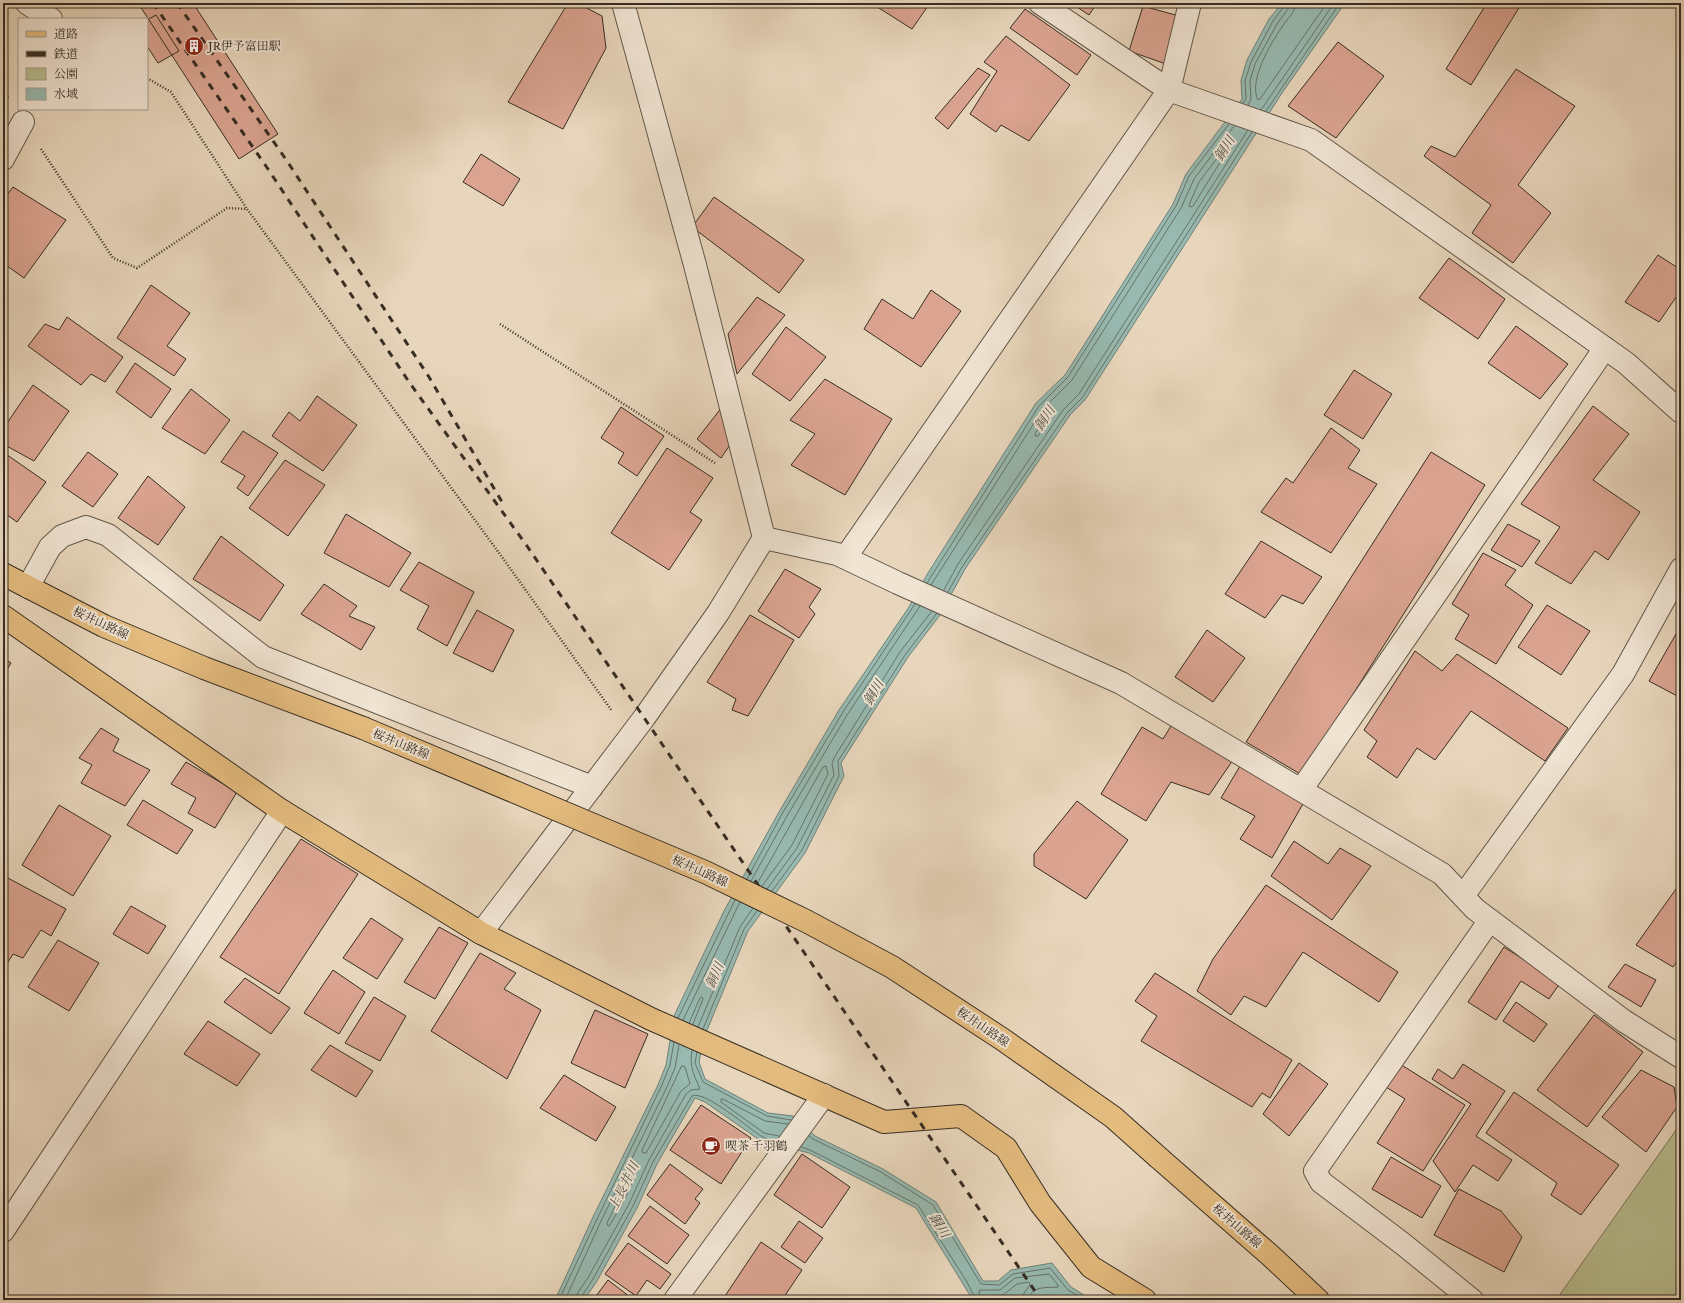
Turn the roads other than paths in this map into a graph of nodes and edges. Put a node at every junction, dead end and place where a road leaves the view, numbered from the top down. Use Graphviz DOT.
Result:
graph roads {
  1 [pos="27,3"];
  2 [pos="623,3"];
  3 [pos="1040,3"];
  4 [pos="1190,3"];
  5 [pos="50,18"];
  6 [pos="1169,90"];
  7 [pos="23,122"];
  8 [pos="3,159"];
  9 [pos="1605,348"];
  10 [pos="1681,412"];
  11 [pos="764,538"];
  12 [pos="845,558"];
  13 [pos="1681,570"];
  14 [pos="3,574"];
  15 [pos="28,587"];
  16 [pos="3,616"];
  17 [pos="592,787"];
  18 [pos="1301,790"];
  19 [pos="282,811"];
  20 [pos="1463,896"];
  21 [pos="1490,920"];
  22 [pos="482,933"];
  23 [pos="1681,1056"];
  24 [pos="824,1095"];
  25 [pos="3,1231"];
  26 [pos="675,1300"];
  27 [pos="1145,1300"];
  28 [pos="1318,1300"];
  29 [pos="1472,1300"];
  1 -- 5 [label="street"];
  2 -- 11 [label="street"];
  3 -- 6 [label="street"];
  4 -- 6 [label="street"];
  6 -- 9 [label="street"];
  6 -- 12 [label="street"];
  7 -- 8 [label="street"];
  9 -- 10 [label="street"];
  9 -- 18 [label="street"];
  11 -- 12 [label="street"];
  11 -- 17 [label="street"];
  12 -- 18 [label="street"];
  13 -- 20 [label="street"];
  14 -- 15 [label="main road, 桜井山路線"];
  15 -- 17 [label="street"];
  15 -- 28 [label="main road, 桜井山路線, bridge"];
  16 -- 19 [label="main road"];
  17 -- 22 [label="street"];
  18 -- 20 [label="street"];
  19 -- 22 [label="main road"];
  19 -- 25 [label="street"];
  20 -- 21 [label="street"];
  21 -- 23 [label="street"];
  21 -- 29 [label="street"];
  22 -- 24 [label="main road"];
  24 -- 26 [label="street"];
  24 -- 27 [label="main road"];
}
